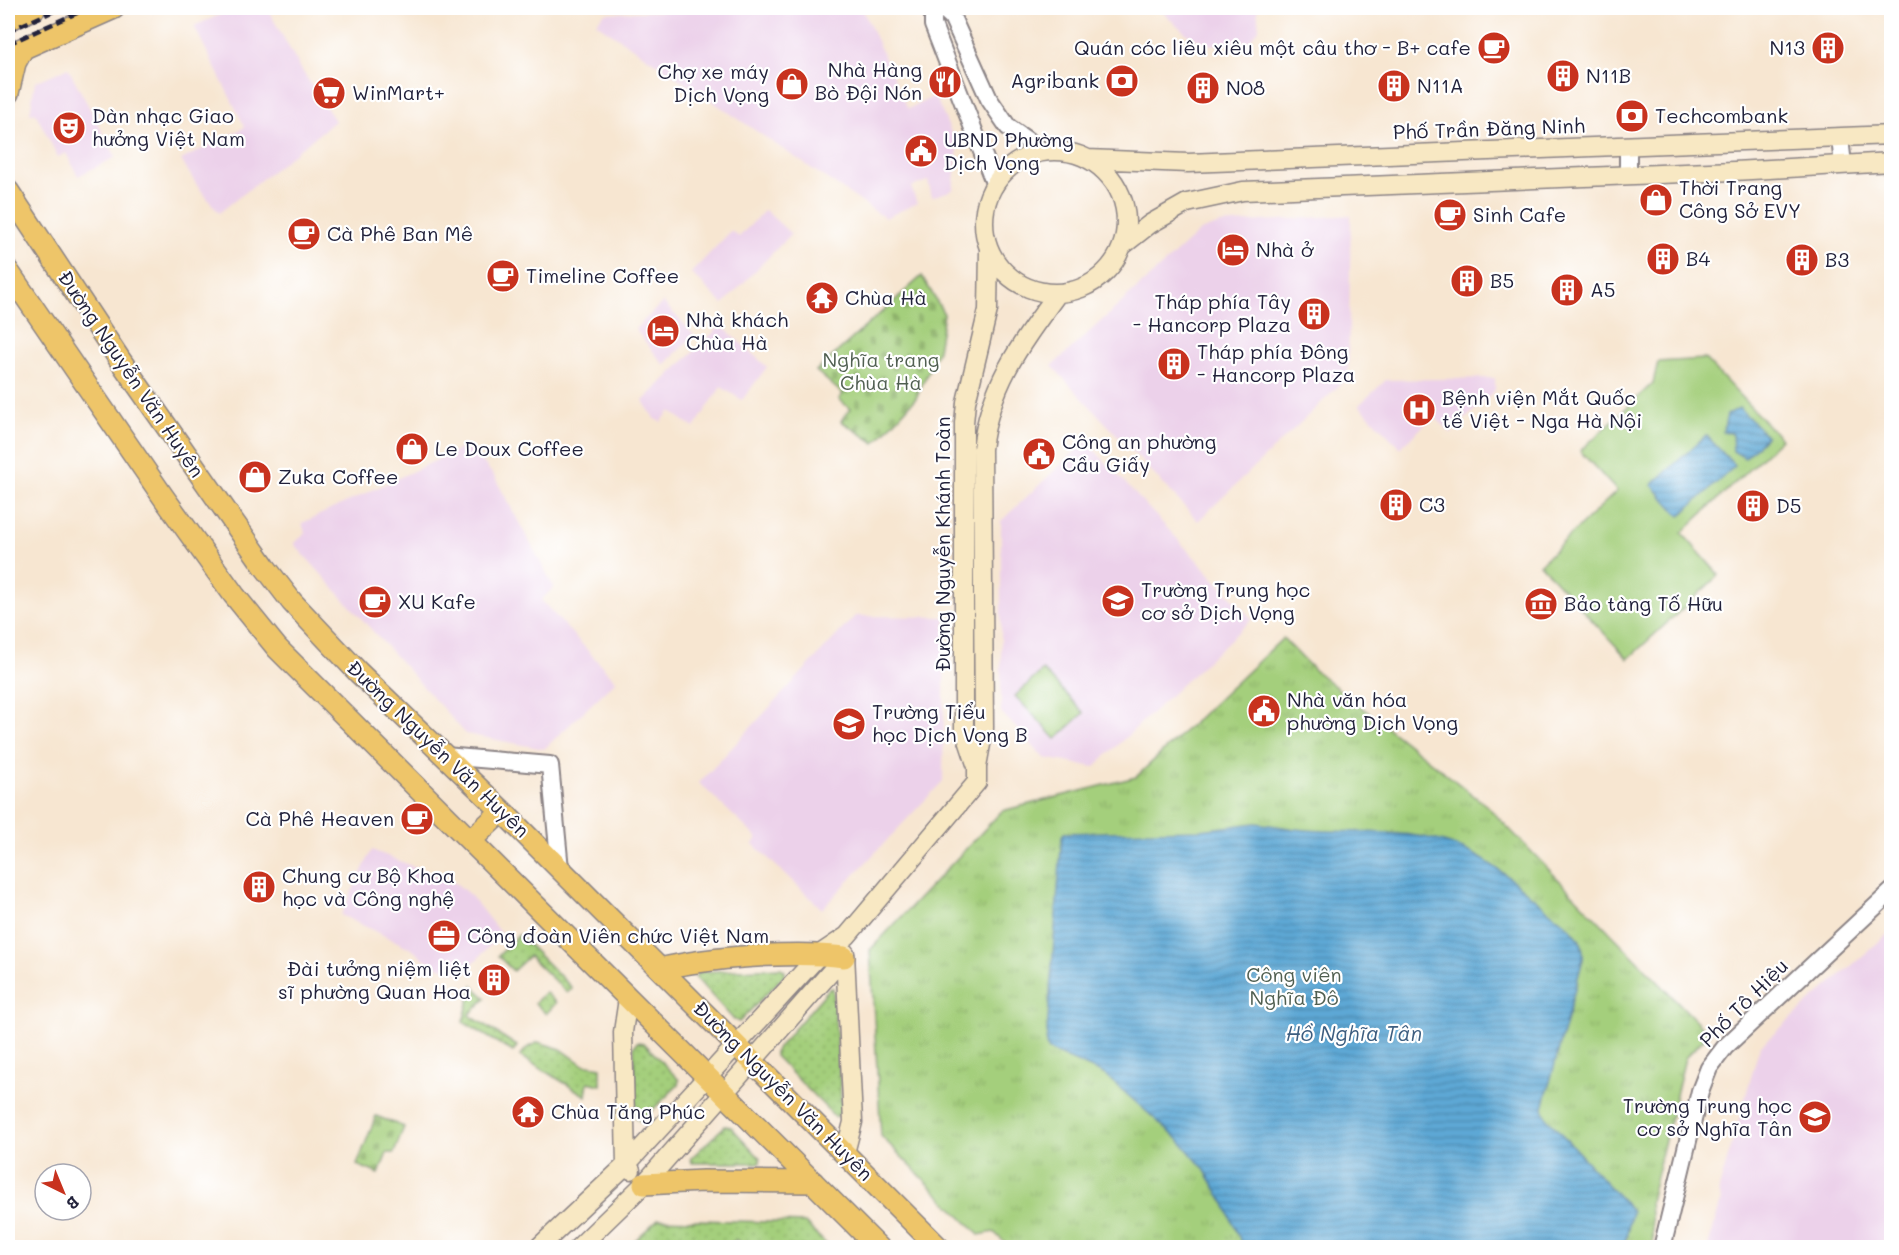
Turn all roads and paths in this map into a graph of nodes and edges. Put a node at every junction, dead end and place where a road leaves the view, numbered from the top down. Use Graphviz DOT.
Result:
graph roads {
  1 [pos="35,8"];
  2 [pos="114,8"];
  3 [pos="933,8"];
  4 [pos="942,8"];
  5 [pos="8,20"];
  6 [pos="15,52"];
  7 [pos="8,93"];
  8 [pos="1892,135"];
  9 [pos="1840,138"];
  10 [pos="1628,147"];
  11 [pos="1044,152"];
  12 [pos="1087,159"];
  13 [pos="1892,162"];
  14 [pos="1843,165"];
  15 [pos="1628,174"];
  16 [pos="995,185"];
  17 [pos="8,191"];
  18 [pos="1122,246"];
  19 [pos="989,250"];
  20 [pos="8,271"];
  21 [pos="1058,293"];
  22 [pos="964,423"];
  23 [pos="985,428"];
  24 [pos="445,756"];
  25 [pos="977,766"];
  26 [pos="502,811"];
  27 [pos="471,840"];
  28 [pos="560,869"];
  29 [pos="1892,891"];
  30 [pos="847,936"];
  31 [pos="820,954"];
  32 [pos="844,957"];
  33 [pos="660,969"];
  34 [pos="628,999"];
  35 [pos="735,1046"];
  36 [pos="752,1061"];
  37 [pos="709,1076"];
  38 [pos="725,1093"];
  39 [pos="845,1153"];
  40 [pos="626,1165"];
  41 [pos="813,1182"];
  42 [pos="644,1184"];
  43 [pos="538,1248"];
  44 [pos="578,1248"];
  45 [pos="879,1248"];
  46 [pos="939,1248"];
  47 [pos="1662,1248"];
  1 -- 5 [label="main road"];
  2 -- 6 [label="main road"];
  3 -- 16 [label="street"];
  4 -- 11 [label="street"];
  6 -- 7 [label="main road"];
  8 -- 9 [label="main road, Phố Trần Đăng Ninh"];
  9 -- 10 [label="main road, Phố Trần Đăng Ninh"];
  9 -- 14 [label="street"];
  10 -- 12 [label="main road, Phố Trần Đăng Ninh"];
  10 -- 15 [label="street"];
  11 -- 12 [label="main road"];
  11 -- 16 [label="main road"];
  12 -- 18 [label="main road"];
  13 -- 14 [label="main road"];
  14 -- 15 [label="main road"];
  15 -- 18 [label="main road"];
  16 -- 19 [label="main road"];
  17 -- 24 [label="main road, Đường Nguyễn Văn Huyên"];
  18 -- 21 [label="main road"];
  19 -- 21 [label="main road"];
  19 -- 22 [label="main road, Đường Nguyễn Khánh Toàn"];
  20 -- 27 [label="main road, Đường Nguyễn Văn Huyên"];
  21 -- 23 [label="main road, Đường Nguyễn Khánh Toàn"];
  22 -- 23 [label="main road"];
  22 -- 25 [label="main road, Đường Nguyễn Khánh Toàn"];
  23 -- 25 [label="main road, Đường Nguyễn Khánh Toàn"];
  24 -- 26 [label="main road, Đường Nguyễn Văn Huyên"];
  24 -- 28 [label="street"];
  25 -- 30 [label="main road, Đường Nguyễn Khánh Toàn"];
  26 -- 27 [label="main road"];
  26 -- 28 [label="main road, Đường Nguyễn Văn Huyên"];
  27 -- 34 [label="main road, Đường Nguyễn Văn Huyên"];
  28 -- 33 [label="main road, Đường Nguyễn Văn Huyên"];
  29 -- 47 [label="street, Phố Tô Hiệu"];
  30 -- 31 [label="main road, Đường Nguyễn Khánh Toàn"];
  30 -- 32 [label="main road"];
  31 -- 32 [label="main road"];
  31 -- 33 [label="main road"];
  31 -- 35 [label="main road, Đường Nguyễn Khánh Toàn"];
  32 -- 36 [label="main road"];
  32 -- 39 [label="main road"];
  33 -- 35 [label="main road, Đường Nguyễn Văn Huyên"];
  34 -- 37 [label="main road, Đường Nguyễn Văn Huyên"];
  34 -- 40 [label="main road"];
  35 -- 36 [label="main road, Đường Nguyễn Văn Huyên"];
  35 -- 37 [label="main road, Đường Nguyễn Khánh Toàn"];
  36 -- 38 [label="main road"];
  36 -- 39 [label="main road, Đường Nguyễn Văn Huyên"];
  37 -- 38 [label="main road, Đường Nguyễn Văn Huyên"];
  37 -- 40 [label="main road, Đường Nguyễn Khánh Toàn"];
  38 -- 41 [label="main road, Đường Nguyễn Văn Huyên"];
  38 -- 42 [label="main road"];
  39 -- 46 [label="main road, Đường Nguyễn Văn Huyên"];
  40 -- 42 [label="main road"];
  40 -- 43 [label="main road, Đường Nguyễn Khánh Toàn"];
  41 -- 42 [label="main road"];
  41 -- 45 [label="main road, Đường Nguyễn Văn Huyên"];
  42 -- 44 [label="main road"];
}
